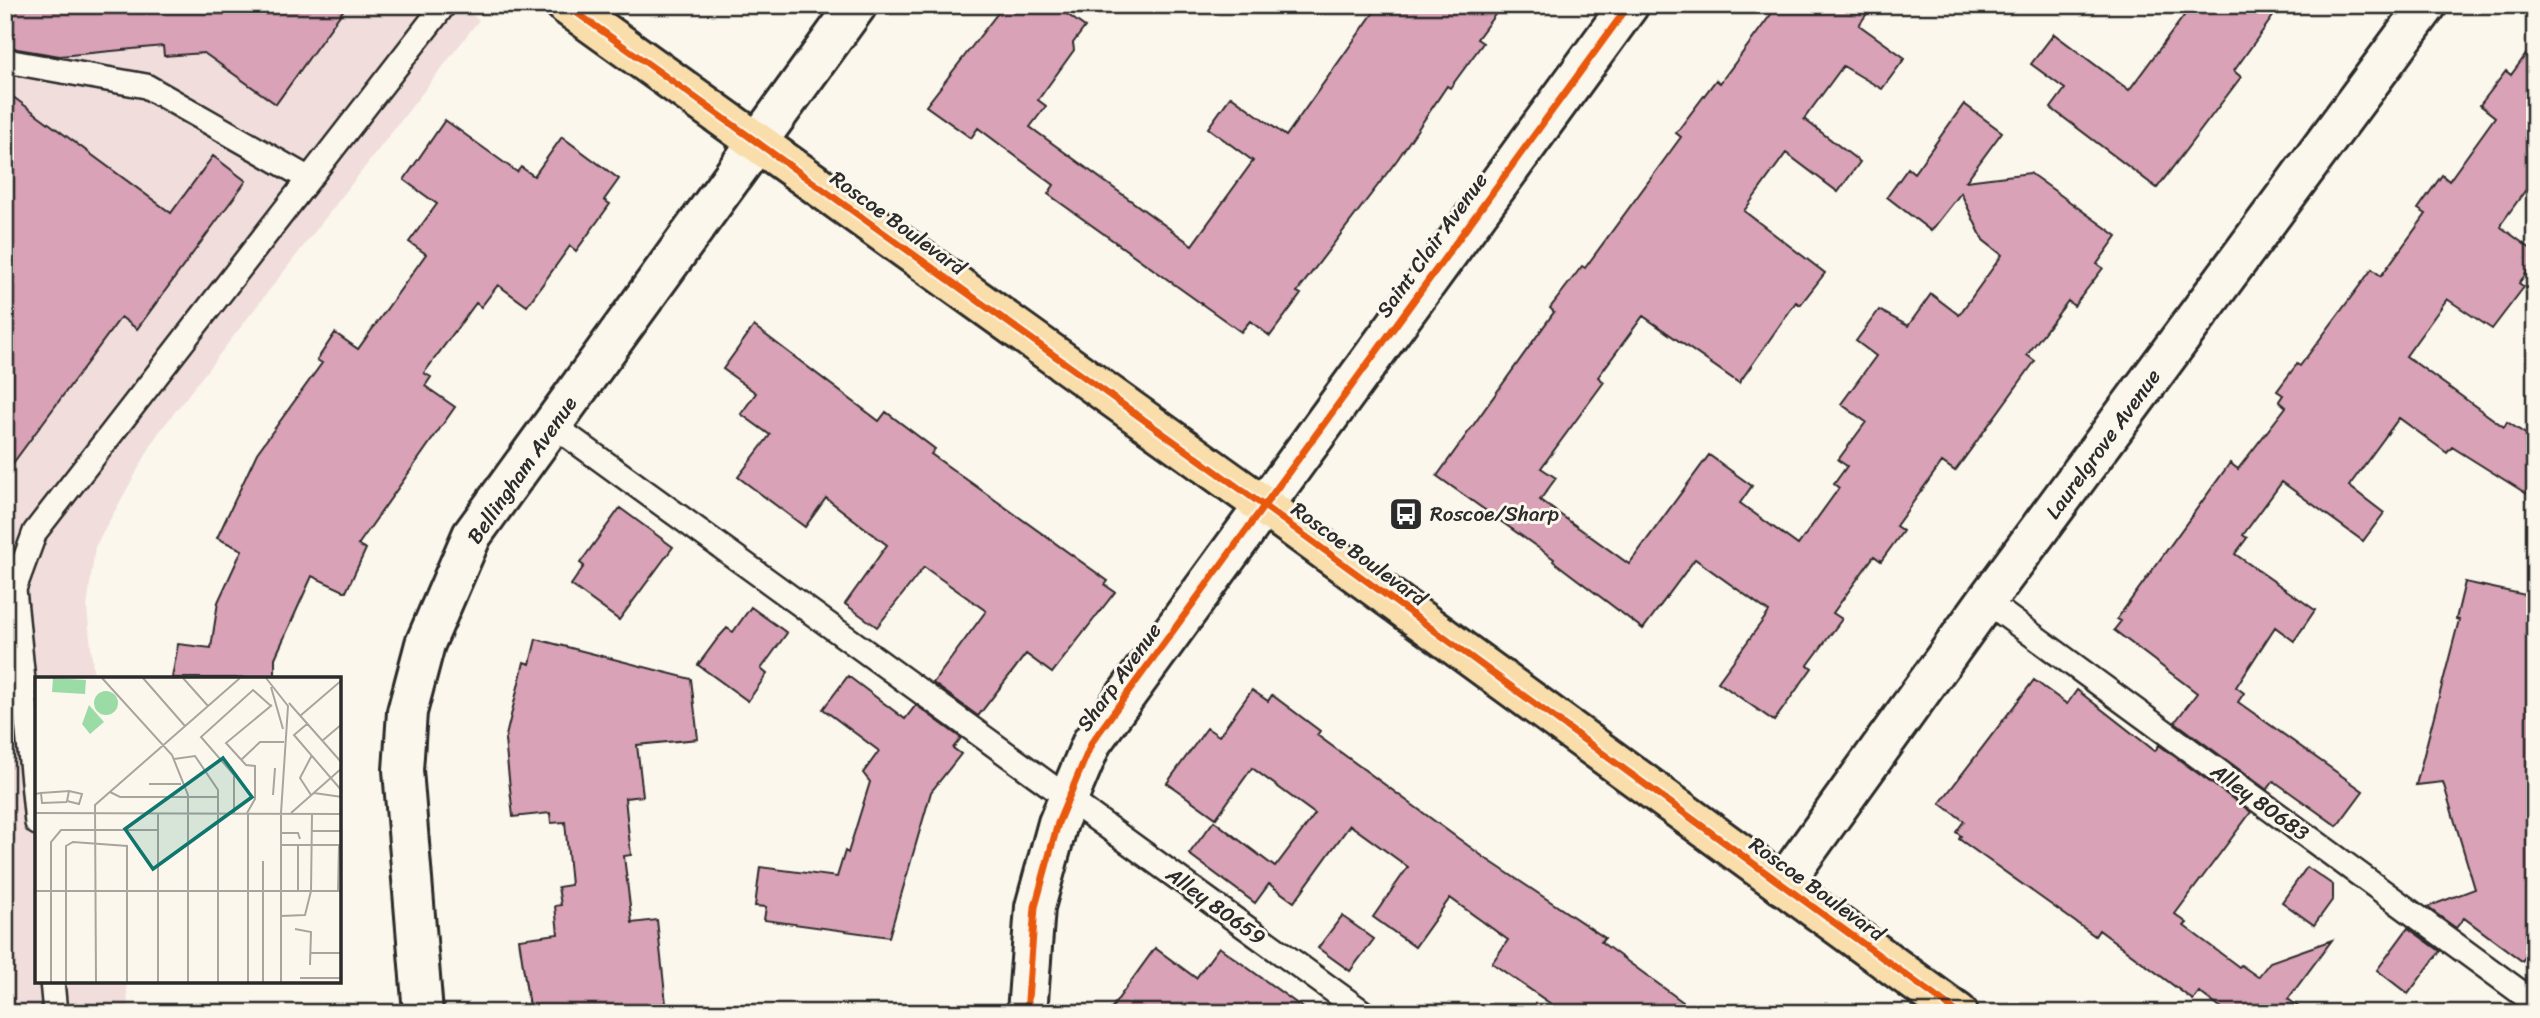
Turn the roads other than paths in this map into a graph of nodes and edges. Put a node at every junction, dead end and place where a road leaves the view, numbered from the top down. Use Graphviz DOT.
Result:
graph roads {
  1 [pos="444,5"];
  2 [pos="566,5"];
  3 [pos="857,5"];
  4 [pos="1629,5"];
  5 [pos="2427,5"];
  6 [pos="5,58"];
  7 [pos="757,144"];
  8 [pos="309,179"];
  9 [pos="552,425"];
  10 [pos="1264,506"];
  11 [pos="1986,601"];
  12 [pos="1068,800"];
  13 [pos="35,803"];
  14 [pos="1782,885"];
  15 [pos="52,983"];
  16 [pos="2535,1003"];
  17 [pos="55,1013"];
  18 [pos="423,1013"];
  19 [pos="1027,1013"];
  20 [pos="1364,1013"];
  21 [pos="1958,1013"];
  1 -- 8 [label="lane"];
  2 -- 7 [label="main road, Roscoe Boulevard"];
  3 -- 7 [label="street, Bellingham Avenue"];
  4 -- 10 [label="street, Saint Clair Avenue"];
  5 -- 11 [label="street, Laurelgrove Avenue"];
  6 -- 8 [label="lane"];
  7 -- 9 [label="street, Bellingham Avenue"];
  7 -- 10 [label="main road, Roscoe Boulevard"];
  8 -- 13 [label="lane"];
  9 -- 12 [label="lane, Alley 80659"];
  9 -- 18 [label="street, Bellingham Avenue"];
  10 -- 12 [label="street, Sharp Avenue"];
  10 -- 14 [label="main road, Roscoe Boulevard"];
  11 -- 14 [label="street, Laurelgrove Avenue"];
  11 -- 16 [label="lane, Alley 80683"];
  12 -- 19 [label="street, Sharp Avenue"];
  12 -- 20 [label="lane, Alley 80659"];
  14 -- 21 [label="main road, Roscoe Boulevard"];
  15 -- 17 [label="lane"];
}
